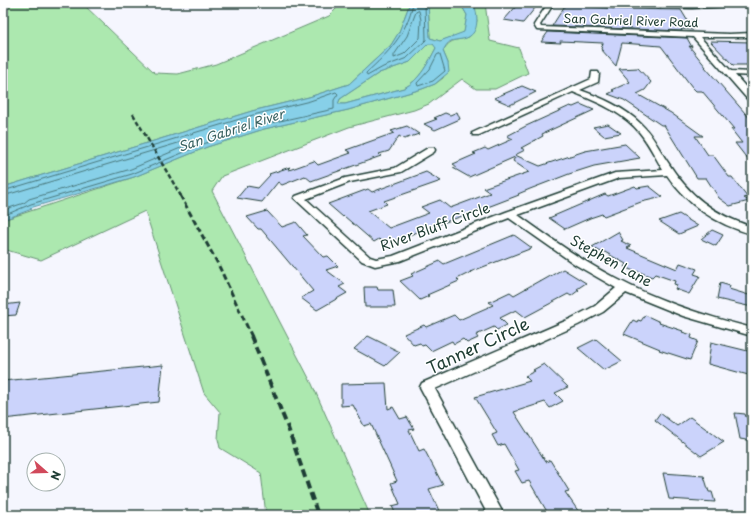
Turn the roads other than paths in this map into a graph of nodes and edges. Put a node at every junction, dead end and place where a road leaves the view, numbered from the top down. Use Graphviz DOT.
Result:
graph roads {
  1 [pos="551,3"];
  2 [pos="591,3"];
  3 [pos="649,4"];
  4 [pos="748,4"];
  5 [pos="694,34"];
  6 [pos="752,35"];
  7 [pos="728,73"];
  8 [pos="595,74"];
  9 [pos="752,74"];
  10 [pos="574,90"];
  11 [pos="752,99"];
  12 [pos="476,133"];
  13 [pos="431,150"];
  14 [pos="669,172"];
  15 [pos="510,214"];
  16 [pos="752,231"];
  17 [pos="624,288"];
  18 [pos="752,332"];
  19 [pos="496,515"];
  1 -- 5 [label="street, San Gabriel River Road"];
  2 -- 3 [label="street"];
  3 -- 4 [label="street"];
  5 -- 6 [label="street, San Gabriel River Road"];
  5 -- 7 [label="street"];
  7 -- 9 [label="street"];
  7 -- 11 [label="street"];
  8 -- 10 [label="street"];
  10 -- 12 [label="street"];
  10 -- 14 [label="street"];
  13 -- 15 [label="street, River Bluff Circle"];
  14 -- 15 [label="street, River Bluff Circle"];
  14 -- 16 [label="street"];
  15 -- 17 [label="street, Stephen Lane"];
  17 -- 18 [label="street, Stephen Lane"];
  17 -- 19 [label="street, Tanner Circle"];
}
